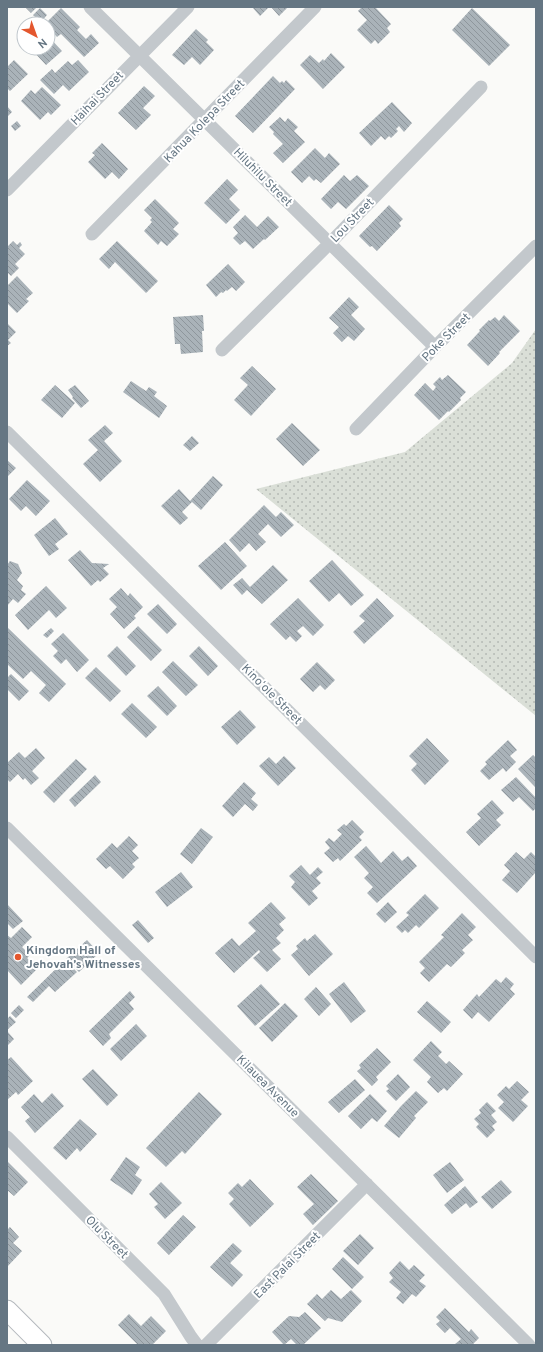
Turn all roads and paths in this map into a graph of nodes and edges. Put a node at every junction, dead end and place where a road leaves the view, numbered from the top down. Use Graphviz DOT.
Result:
graph roads {
  1 [pos="90,7"];
  2 [pos="188,7"];
  3 [pos="315,7"];
  4 [pos="139,55"];
  5 [pos="481,88"];
  6 [pos="205,120"];
  7 [pos="7,189"];
  8 [pos="92,234"];
  9 [pos="330,243"];
  10 [pos="536,246"];
  11 [pos="435,347"];
  12 [pos="222,350"];
  13 [pos="356,429"];
  14 [pos="7,432"];
  15 [pos="7,828"];
  16 [pos="536,957"];
  17 [pos="7,1137"];
  18 [pos="368,1184"];
  19 [pos="7,1310"];
  20 [pos="42,1345"];
  21 [pos="197,1345"];
  22 [pos="206,1345"];
  23 [pos="529,1345"];
  1 -- 4 [label="street, Hiluhilu Street"];
  2 -- 4 [label="street, Haihai Street"];
  3 -- 6 [label="street, Kahua Kolepa Street"];
  4 -- 6 [label="street, Hiluhilu Street"];
  4 -- 7 [label="street, Haihai Street"];
  5 -- 9 [label="street, Lou Street"];
  6 -- 8 [label="street, Kahua Kolepa Street"];
  6 -- 9 [label="street, Hiluhilu Street"];
  9 -- 11 [label="street, Hiluhilu Street"];
  9 -- 12 [label="street, Lou Street"];
  10 -- 11 [label="street, Poke Street"];
  11 -- 13 [label="street, Poke Street"];
  14 -- 16 [label="street, Kinoʻole Street"];
  15 -- 18 [label="street, Kilauea Avenue"];
  17 -- 21 [label="street, Olu Street"];
  18 -- 22 [label="street, East Palai Street"];
  18 -- 23 [label="street, Kilauea Avenue"];
  19 -- 20 [label="highway"];
}
